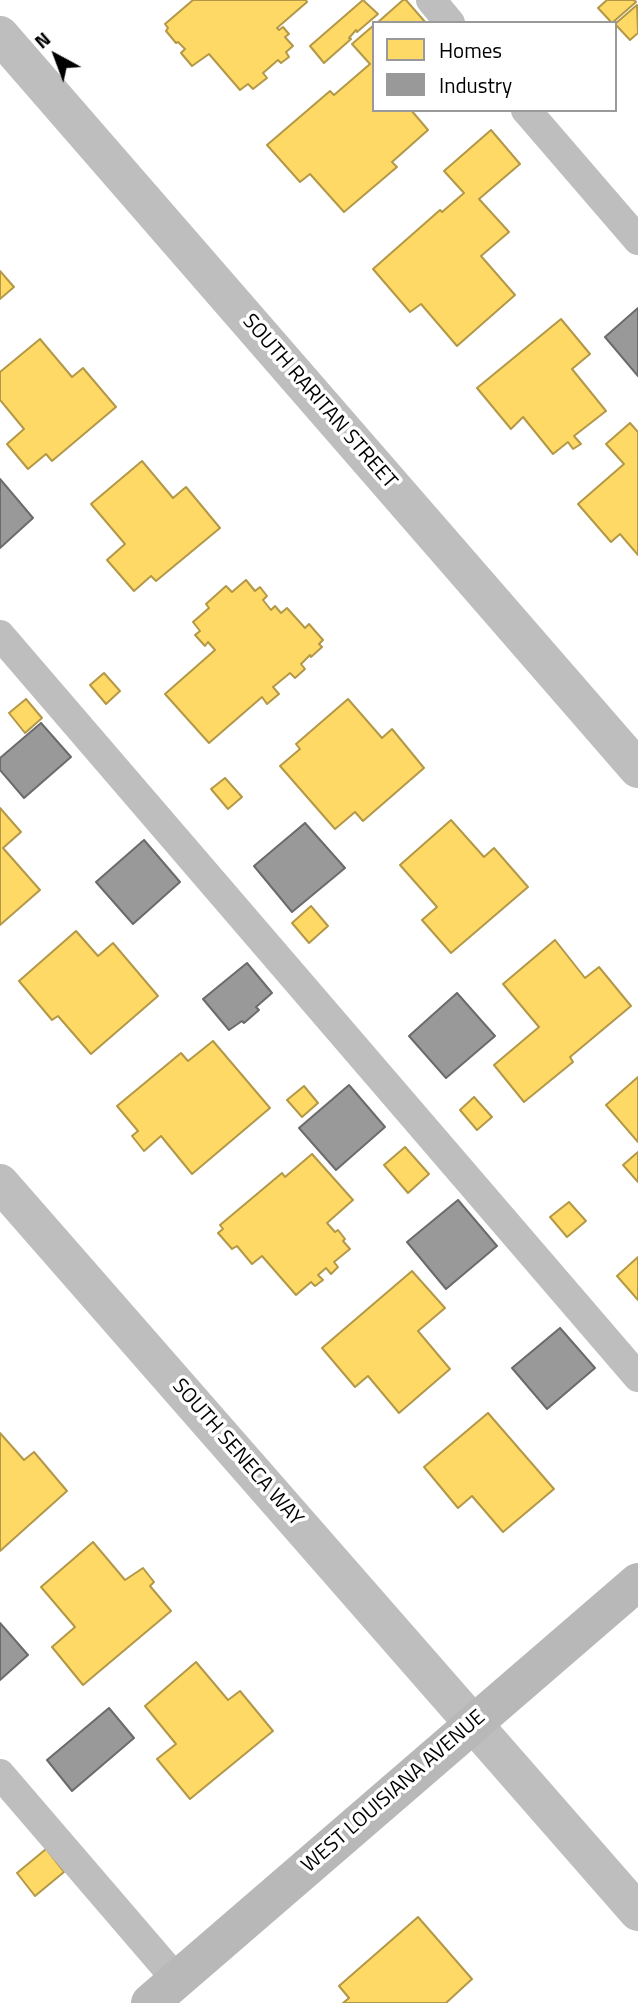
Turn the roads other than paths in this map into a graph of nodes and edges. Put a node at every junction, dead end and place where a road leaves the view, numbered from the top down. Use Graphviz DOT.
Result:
graph roads {
  1 [pos="430,0"];
  2 [pos="448,21"];
  3 [pos="0,36"];
  4 [pos="528,112"];
  5 [pos="638,240"];
  6 [pos="0,635"];
  7 [pos="638,769"];
  8 [pos="0,1183"];
  9 [pos="638,1377"];
  10 [pos="638,1581"];
  11 [pos="474,1723"];
  12 [pos="0,1774"];
  13 [pos="638,1912"];
  14 [pos="164,1991"];
  1 -- 2 [label="lane"];
  3 -- 7 [label="street, SOUTH RARITAN STREET"];
  4 -- 5 [label="lane"];
  6 -- 9 [label="lane"];
  8 -- 11 [label="street, SOUTH SENECA WAY"];
  10 -- 11 [label="street, WEST LOUISIANA AVENUE"];
  11 -- 13 [label="street, SOUTH SENECA WAY"];
  11 -- 14 [label="street, WEST LOUISIANA AVENUE"];
  12 -- 14 [label="lane"];
}
